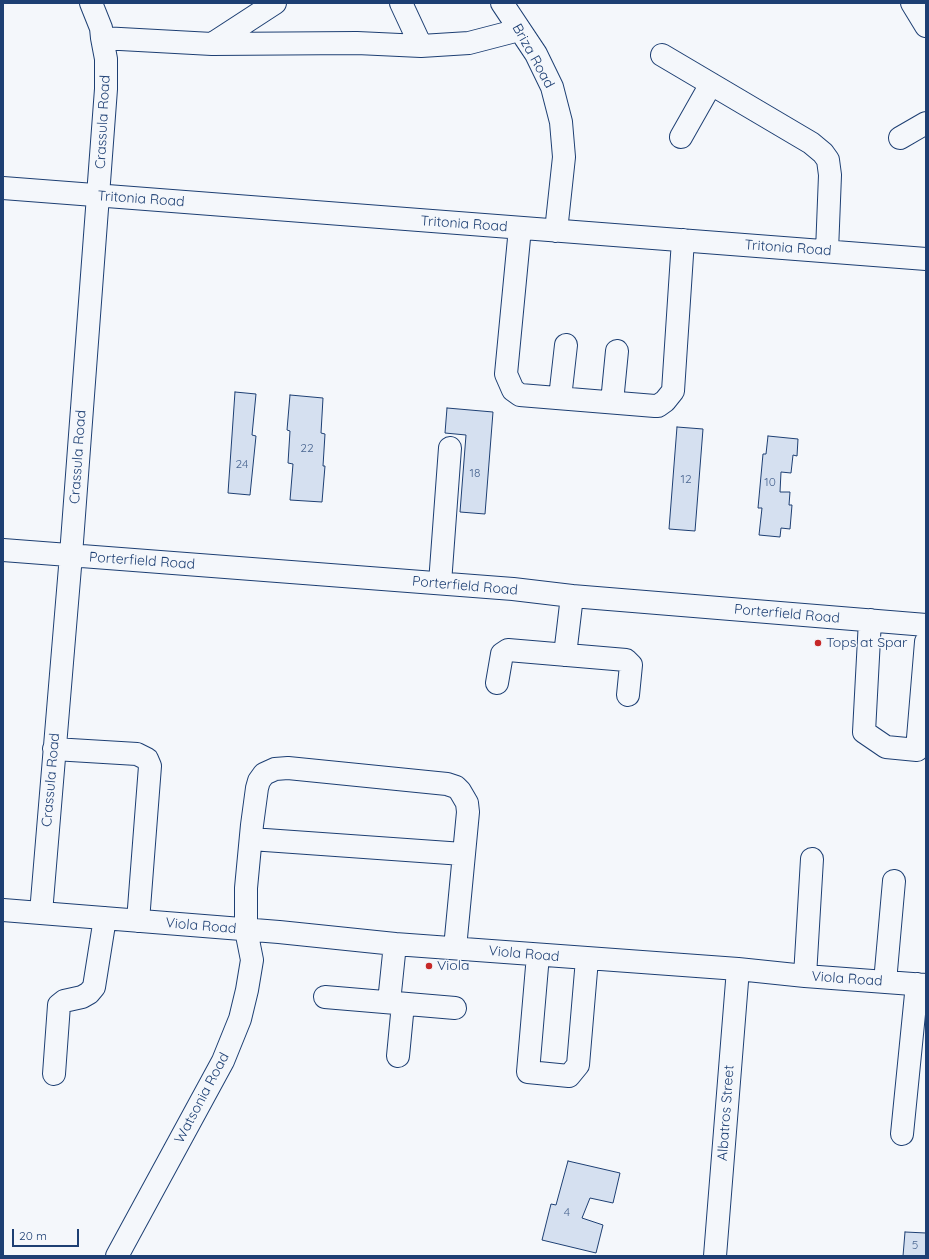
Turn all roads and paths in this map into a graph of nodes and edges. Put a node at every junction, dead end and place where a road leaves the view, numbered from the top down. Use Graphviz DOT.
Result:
graph roads {
  1 [pos="91,3"];
  2 [pos="275,3"];
  3 [pos="401,3"];
  4 [pos="502,3"];
  5 [pos="912,3"];
  6 [pos="926,26"];
  7 [pos="519,30"];
  8 [pos="102,38"];
  9 [pos="212,44"];
  10 [pos="421,46"];
  11 [pos="662,55"];
  12 [pos="711,84"];
  13 [pos="926,123"];
  14 [pos="680,137"];
  15 [pos="900,138"];
  16 [pos="3,188"];
  17 [pos="98,196"];
  18 [pos="520,228"];
  19 [pos="556,231"];
  20 [pos="683,240"];
  21 [pos="827,252"];
  22 [pos="926,259"];
  23 [pos="566,345"];
  24 [pos="617,351"];
  25 [pos="560,398"];
  26 [pos="612,402"];
  27 [pos="450,448"];
  28 [pos="3,550"];
  29 [pos="71,555"];
  30 [pos="440,583"];
  31 [pos="572,596"];
  32 [pos="870,620"];
  33 [pos="926,625"];
  34 [pos="926,642"];
  35 [pos="565,655"];
  36 [pos="497,683"];
  37 [pos="628,695"];
  38 [pos="54,749"];
  39 [pos="251,839"];
  40 [pos="463,854"];
  41 [pos="812,859"];
  42 [pos="894,881"];
  43 [pos="3,910"];
  44 [pos="41,913"];
  45 [pos="105,918"];
  46 [pos="138,921"];
  47 [pos="246,930"];
  48 [pos="395,944"];
  49 [pos="455,948"];
  50 [pos="538,955"];
  51 [pos="587,959"];
  52 [pos="738,969"];
  53 [pos="805,976"];
  54 [pos="885,982"];
  55 [pos="922,984"];
  56 [pos="325,997"];
  57 [pos="396,1003"];
  58 [pos="455,1008"];
  59 [pos="398,1056"];
  60 [pos="54,1074"];
  61 [pos="902,1134"];
  62 [pos="117,1256"];
  63 [pos="715,1256"];
  1 -- 8 [label="street, Crassula Road"];
  2 -- 9 [label="street"];
  3 -- 10 [label="street"];
  4 -- 7 [label="street, Briza Road"];
  5 -- 6 [label="street"];
  7 -- 10 [label="street"];
  7 -- 19 [label="street, Briza Road"];
  8 -- 9 [label="street"];
  8 -- 17 [label="street, Crassula Road"];
  9 -- 10 [label="street"];
  11 -- 12 [label="street"];
  12 -- 14 [label="street"];
  12 -- 21 [label="street"];
  13 -- 15 [label="street"];
  16 -- 17 [label="street, Tritonia Road"];
  17 -- 18 [label="street, Tritonia Road"];
  17 -- 29 [label="street, Crassula Road"];
  18 -- 19 [label="street, Tritonia Road"];
  18 -- 25 [label="street"];
  19 -- 20 [label="street, Tritonia Road"];
  20 -- 21 [label="street, Tritonia Road"];
  20 -- 26 [label="street"];
  21 -- 22 [label="street, Tritonia Road"];
  23 -- 25 [label="street"];
  24 -- 26 [label="street"];
  25 -- 26 [label="street"];
  27 -- 30 [label="street"];
  28 -- 29 [label="street, Porterfield Road"];
  29 -- 30 [label="street, Porterfield Road"];
  29 -- 38 [label="street, Crassula Road"];
  30 -- 31 [label="street, Porterfield Road"];
  31 -- 32 [label="street, Porterfield Road"];
  31 -- 35 [label="street"];
  32 -- 33 [label="street, Porterfield Road"];
  32 -- 34 [label="street"];
  35 -- 36 [label="street"];
  35 -- 37 [label="street"];
  38 -- 44 [label="street, Crassula Road"];
  38 -- 46 [label="street"];
  39 -- 40 [label="street"];
  39 -- 40 [label="street, Watsonia Road"];
  39 -- 47 [label="street, Watsonia Road"];
  40 -- 49 [label="street, Watsonia Road"];
  41 -- 53 [label="street"];
  42 -- 54 [label="street"];
  43 -- 44 [label="street, Viola Road"];
  44 -- 45 [label="street, Viola Road"];
  45 -- 46 [label="street, Viola Road"];
  45 -- 60 [label="street"];
  46 -- 47 [label="street, Viola Road"];
  47 -- 48 [label="street, Viola Road"];
  47 -- 62 [label="street, Watsonia Road"];
  48 -- 49 [label="street, Viola Road"];
  48 -- 57 [label="street"];
  49 -- 50 [label="street, Viola Road"];
  50 -- 51 [label="street, Viola Road"];
  50 -- 51 [label="street"];
  51 -- 52 [label="street, Viola Road"];
  52 -- 53 [label="street, Viola Road"];
  52 -- 63 [label="street, Albatros Street"];
  53 -- 54 [label="street, Viola Road"];
  54 -- 55 [label="street, Viola Road"];
  55 -- 61 [label="street"];
  56 -- 57 [label="street"];
  57 -- 58 [label="street"];
  57 -- 59 [label="street"];
}
